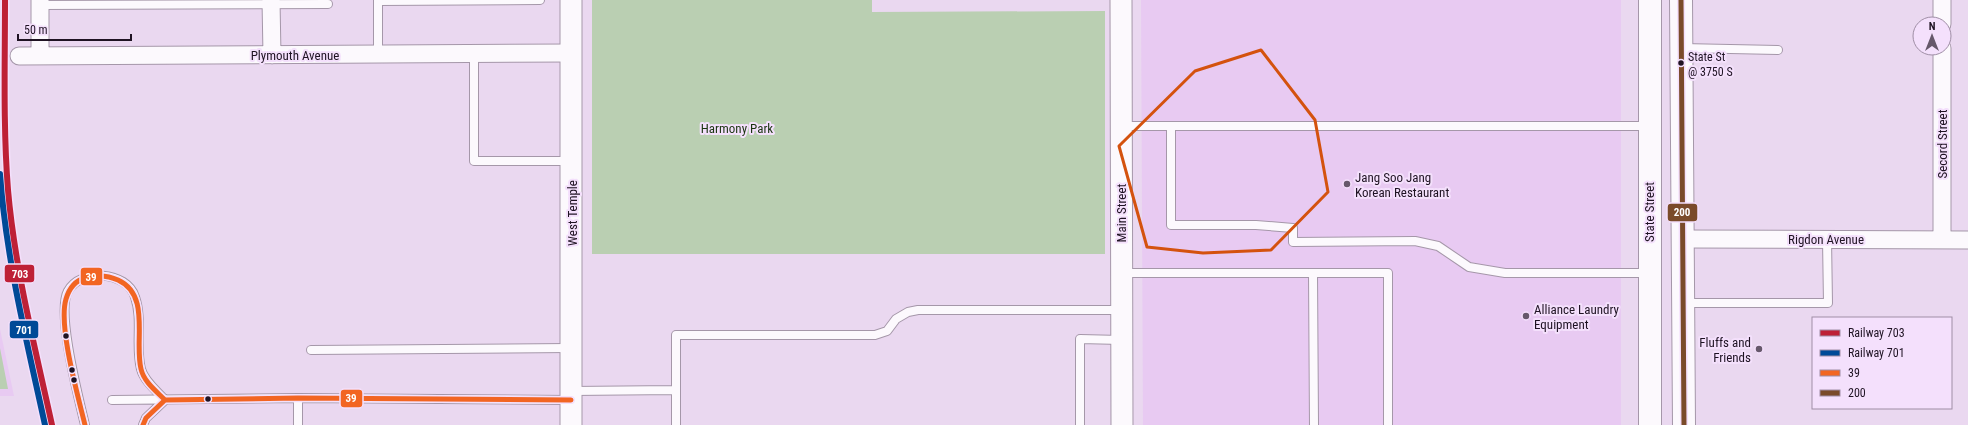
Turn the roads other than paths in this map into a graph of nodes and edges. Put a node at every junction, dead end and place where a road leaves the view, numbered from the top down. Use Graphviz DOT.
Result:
graph roads {
  1 [pos="378,0"];
  2 [pos="507,0"];
  3 [pos="540,0"];
  4 [pos="571,0"];
  5 [pos="1121,0"];
  6 [pos="1650,0"];
  7 [pos="1680,0"];
  8 [pos="1942,0"];
  9 [pos="40,2"];
  10 [pos="271,2"];
  11 [pos="328,4"];
  12 [pos="1942,16"];
  13 [pos="1681,48"];
  14 [pos="1778,50"];
  15 [pos="571,53"];
  16 [pos="378,54"];
  17 [pos="474,54"];
  18 [pos="272,55"];
  19 [pos="19,56"];
  20 [pos="40,56"];
  21 [pos="1942,56"];
  22 [pos="1121,126"];
  23 [pos="1171,126"];
  24 [pos="1650,126"];
  25 [pos="572,161"];
  26 [pos="1827,239"];
  27 [pos="1684,240"];
  28 [pos="1942,240"];
  29 [pos="1968,240"];
  30 [pos="1122,273"];
  31 [pos="1313,273"];
  32 [pos="1649,273"];
  33 [pos="1684,303"];
  34 [pos="1122,310"];
  35 [pos="1122,340"];
  36 [pos="571,348"];
  37 [pos="311,350"];
  38 [pos="676,390"];
  39 [pos="571,396"];
  40 [pos="298,398"];
  41 [pos="112,400"];
  42 [pos="165,400"];
  43 [pos="85,425"];
  44 [pos="142,425"];
  45 [pos="298,425"];
  46 [pos="571,425"];
  47 [pos="676,425"];
  48 [pos="1080,425"];
  49 [pos="1122,425"];
  50 [pos="1314,425"];
  51 [pos="1388,425"];
  52 [pos="1650,425"];
  53 [pos="1684,425"];
  1 -- 2 [label="lane"];
  1 -- 16 [label="lane"];
  2 -- 3 [label="lane"];
  4 -- 15 [label="street, West Temple"];
  5 -- 22 [label="street, Main Street"];
  6 -- 24 [label="main road, State Street"];
  7 -- 13 [label="main road"];
  8 -- 12 [label="street"];
  9 -- 10 [label="lane"];
  9 -- 20 [label="street"];
  10 -- 11 [label="lane"];
  10 -- 18 [label="street"];
  13 -- 14 [label="lane"];
  13 -- 27 [label="main road"];
  15 -- 17 [label="street, Plymouth Avenue"];
  15 -- 25 [label="street, West Temple"];
  16 -- 17 [label="street, Plymouth Avenue"];
  16 -- 18 [label="street, Plymouth Avenue"];
  17 -- 25 [label="lane"];
  18 -- 20 [label="street, Plymouth Avenue"];
  19 -- 20 [label="street, Plymouth Avenue"];
  21 -- 28 [label="street, Secord Street"];
  22 -- 23 [label="lane"];
  22 -- 30 [label="street, Main Street"];
  23 -- 24 [label="lane"];
  23 -- 32 [label="lane"];
  24 -- 32 [label="main road, State Street"];
  25 -- 36 [label="street, West Temple"];
  26 -- 27 [label="street, Rigdon Avenue"];
  26 -- 28 [label="street, Rigdon Avenue"];
  26 -- 33 [label="lane"];
  27 -- 33 [label="main road"];
  28 -- 29 [label="street, Rigdon Avenue"];
  30 -- 31 [label="lane"];
  30 -- 34 [label="street, Main Street"];
  31 -- 50 [label="lane"];
  31 -- 51 [label="lane"];
  32 -- 52 [label="main road, State Street"];
  33 -- 53 [label="main road"];
  34 -- 35 [label="street, Main Street"];
  34 -- 38 [label="lane"];
  35 -- 48 [label="lane"];
  35 -- 49 [label="street, Main Street"];
  36 -- 37 [label="lane"];
  36 -- 39 [label="street, West Temple"];
  38 -- 39 [label="lane"];
  38 -- 47 [label="lane"];
  39 -- 40 [label="lane"];
  39 -- 46 [label="street, West Temple"];
  40 -- 42 [label="lane"];
  40 -- 45 [label="lane"];
  41 -- 42 [label="lane"];
  42 -- 43 [label="lane"];
  42 -- 44 [label="lane"];
}
